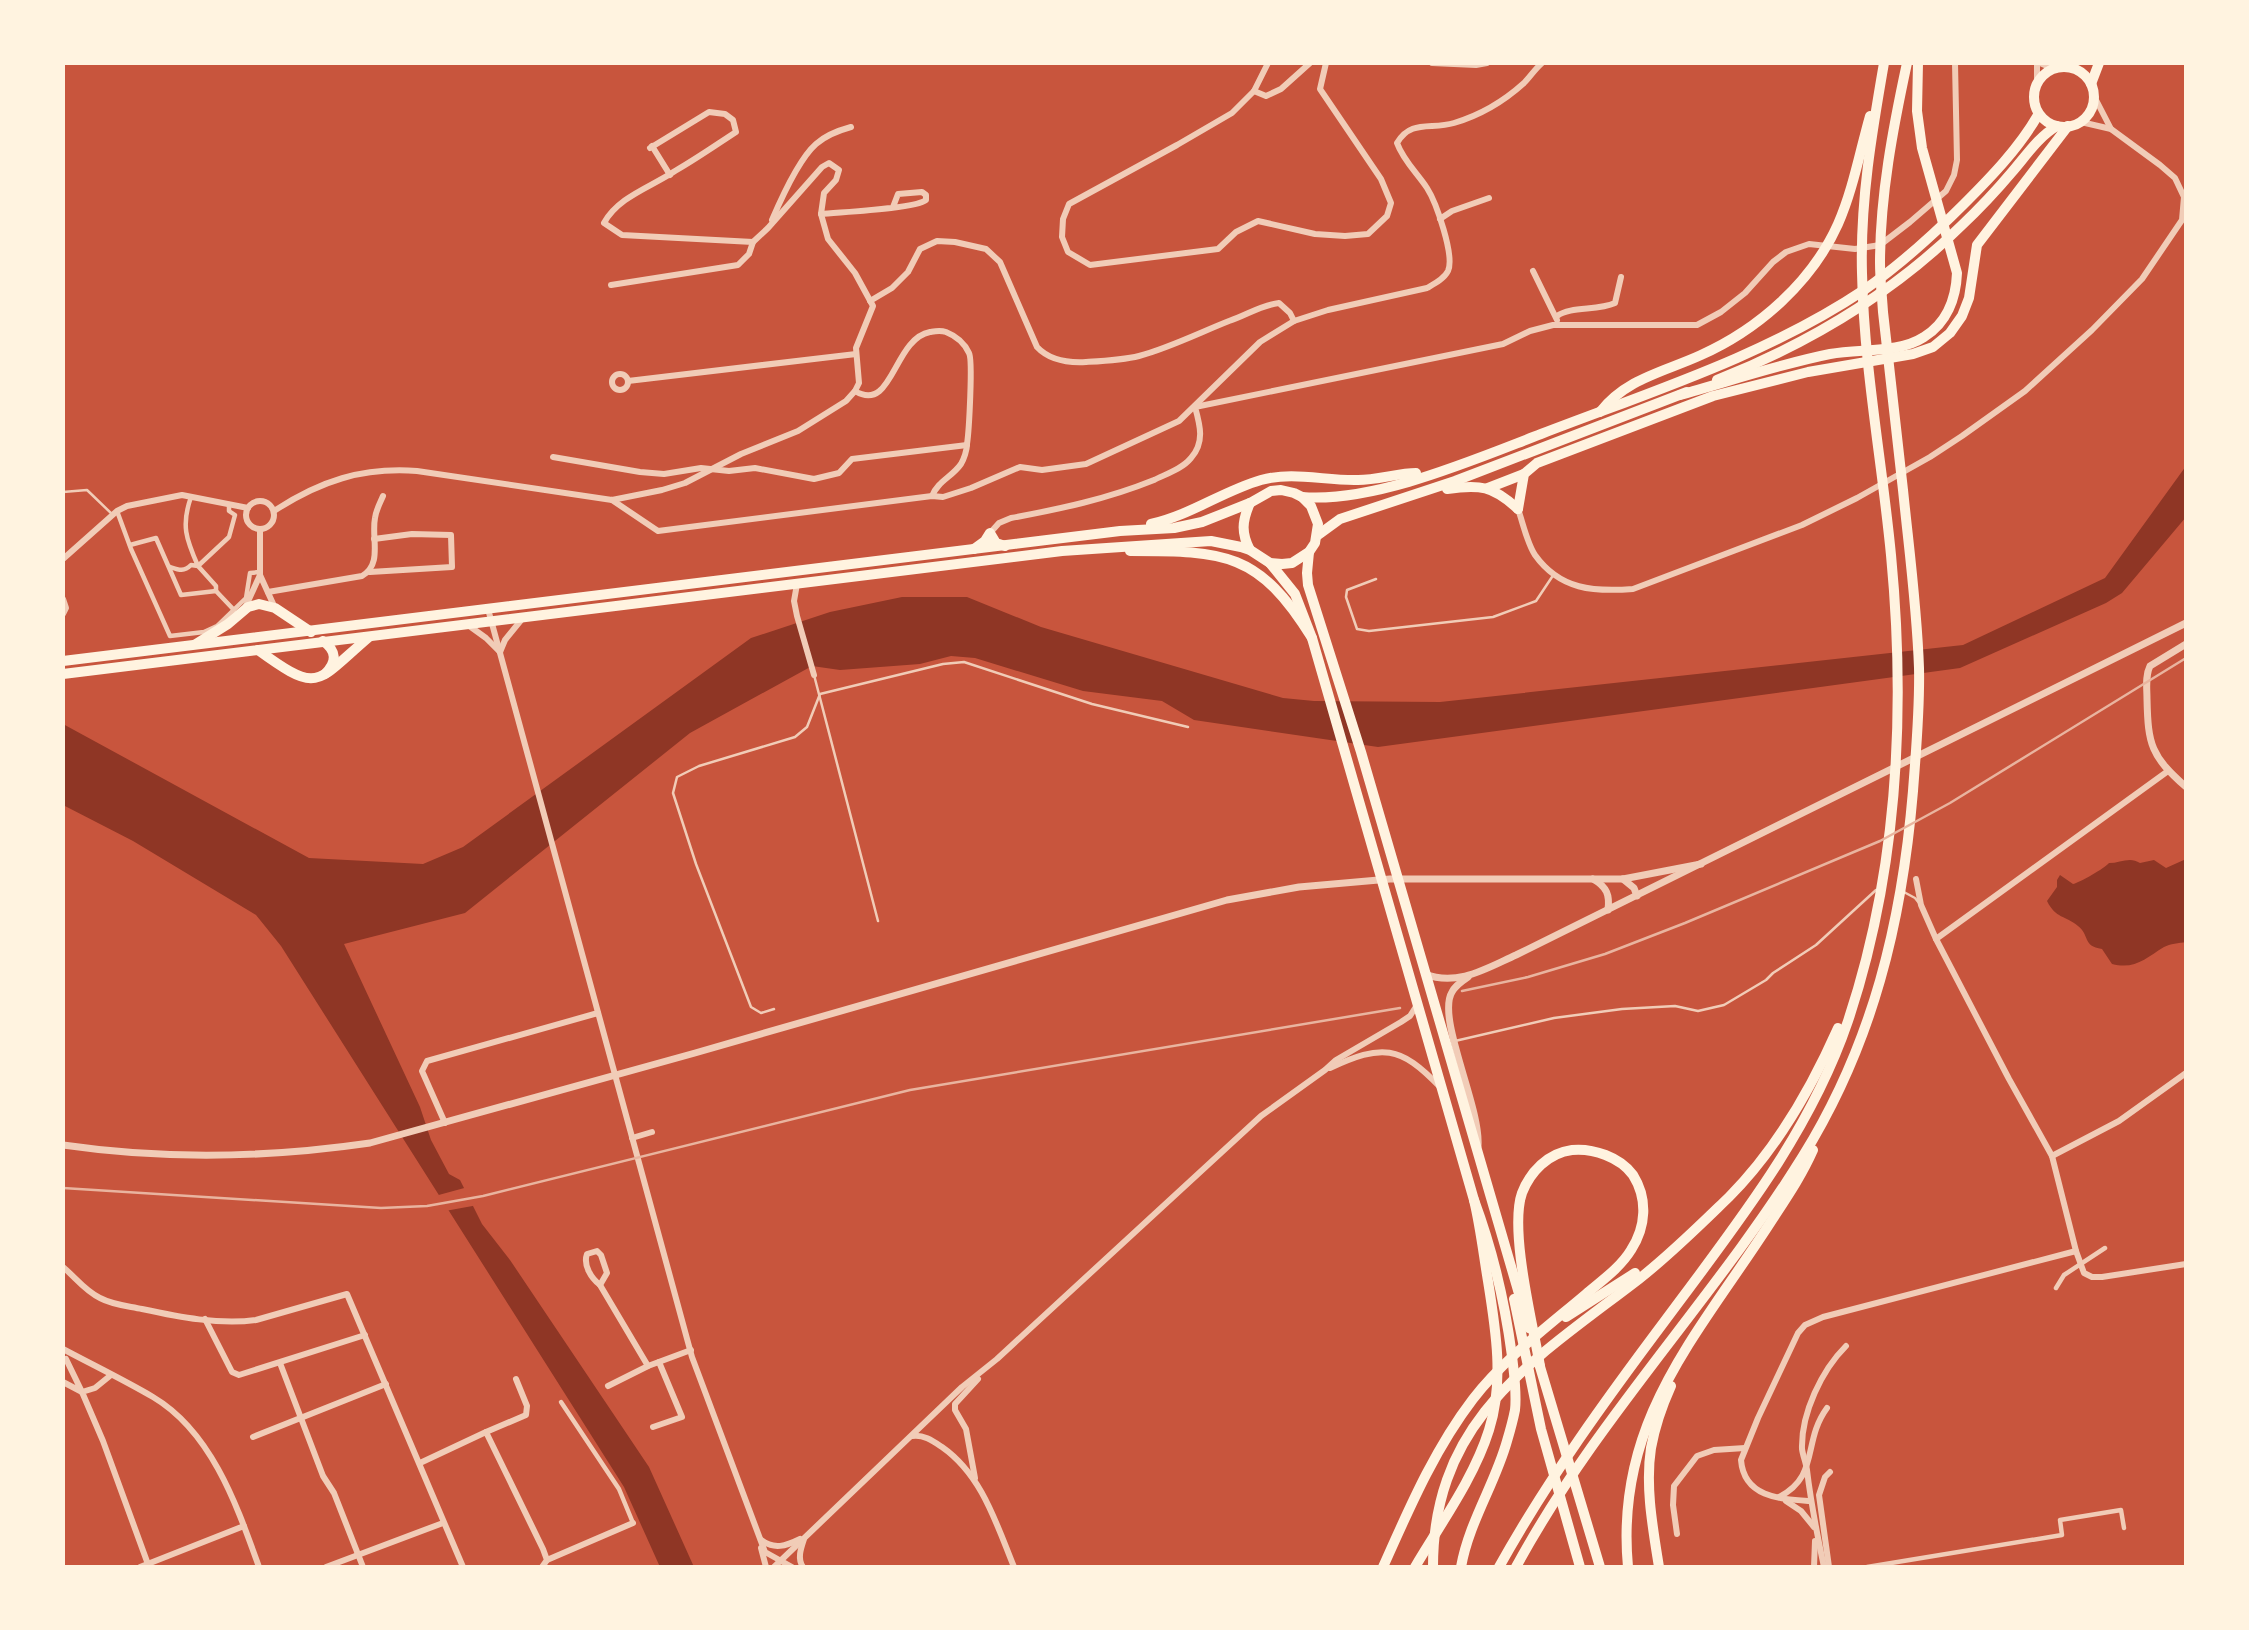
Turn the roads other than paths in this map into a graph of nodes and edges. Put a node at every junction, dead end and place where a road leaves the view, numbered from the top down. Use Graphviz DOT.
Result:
graph roads {
  1 [pos="1268,63"];
  2 [pos="1310,63"];
  3 [pos="1326,63"];
  4 [pos="1432,63"];
  5 [pos="1487,63"];
  6 [pos="1907,63"];
  7 [pos="1918,63"];
  8 [pos="1955,63"];
  9 [pos="2038,63"];
  10 [pos="2099,63"];
  11 [pos="1539,64"];
  12 [pos="1884,65"];
  13 [pos="2074,65"];
  14 [pos="2054,69"];
  15 [pos="2037,84"];
  16 [pos="2091,85"];
  17 [pos="1254,92"];
  18 [pos="2094,96"];
  19 [pos="2038,115"];
  20 [pos="2081,122"];
  21 [pos="2063,126"];
  22 [pos="848,128"];
  23 [pos="2110,130"];
  24 [pos="670,175"];
  25 [pos="1489,198"];
  26 [pos="893,206"];
  27 [pos="821,215"];
  28 [pos="1440,219"];
  29 [pos="768,228"];
  30 [pos="753,242"];
  31 [pos="1533,271"];
  32 [pos="1621,277"];
  33 [pos="611,285"];
  34 [pos="870,300"];
  35 [pos="1557,316"];
  36 [pos="1294,321"];
  37 [pos="1558,325"];
  38 [pos="856,354"];
  39 [pos="628,381"];
  40 [pos="855,391"];
  41 [pos="1680,395"];
  42 [pos="1195,407"];
  43 [pos="1600,412"];
  44 [pos="967,445"];
  45 [pos="553,457"];
  46 [pos="710,470"];
  47 [pos="1433,474"];
  48 [pos="1524,474"];
  49 [pos="1488,488"];
  50 [pos="63,492"];
  51 [pos="1423,492"];
  52 [pos="191,496"];
  53 [pos="383,496"];
  54 [pos="932,496"];
  55 [pos="1302,497"];
  56 [pos="612,500"];
  57 [pos="229,503"];
  58 [pos="1250,503"];
  59 [pos="248,508"];
  60 [pos="1518,509"];
  61 [pos="274,511"];
  62 [pos="115,513"];
  63 [pos="260,529"];
  64 [pos="1120,531"];
  65 [pos="990,533"];
  66 [pos="1318,534"];
  67 [pos="374,539"];
  68 [pos="130,545"];
  69 [pos="1005,546"];
  70 [pos="1102,548"];
  71 [pos="974,550"];
  72 [pos="1250,550"];
  73 [pos="1309,552"];
  74 [pos="63,559"];
  75 [pos="1270,563"];
  76 [pos="198,566"];
  77 [pos="169,567"];
  78 [pos="370,572"];
  79 [pos="260,574"];
  80 [pos="1554,575"];
  81 [pos="1376,579"];
  82 [pos="797,584"];
  83 [pos="216,591"];
  84 [pos="268,593"];
  85 [pos="63,599"];
  86 [pos="275,608"];
  87 [pos="488,609"];
  88 [pos="240,611"];
  89 [pos="63,614"];
  90 [pos="524,617"];
  91 [pos="491,621"];
  92 [pos="2186,623"];
  93 [pos="466,624"];
  94 [pos="310,631"];
  95 [pos="369,636"];
  96 [pos="1312,638"];
  97 [pos="244,639"];
  98 [pos="325,642"];
  99 [pos="2186,644"];
  100 [pos="192,646"];
  101 [pos="258,650"];
  102 [pos="500,652"];
  103 [pos="63,662"];
  104 [pos="63,674"];
  105 [pos="325,674"];
  106 [pos="814,675"];
  107 [pos="820,694"];
  108 [pos="1188,727"];
  109 [pos="2168,771"];
  110 [pos="2186,787"];
  111 [pos="1701,864"];
  112 [pos="1623,878"];
  113 [pos="1593,879"];
  114 [pos="1916,879"];
  115 [pos="1894,886"];
  116 [pos="1885,888"];
  117 [pos="1637,896"];
  118 [pos="1922,905"];
  119 [pos="1608,910"];
  120 [pos="878,920"];
  121 [pos="1936,939"];
  122 [pos="1863,971"];
  123 [pos="1425,974"];
  124 [pos="1470,976"];
  125 [pos="1418,1003"];
  126 [pos="774,1009"];
  127 [pos="598,1013"];
  128 [pos="1455,1041"];
  129 [pos="1325,1070"];
  130 [pos="2186,1073"];
  131 [pos="615,1074"];
  132 [pos="1844,1081"];
  133 [pos="1442,1089"];
  134 [pos="442,1124"];
  135 [pos="652,1132"];
  136 [pos="632,1138"];
  137 [pos="63,1145"];
  138 [pos="1477,1153"];
  139 [pos="2052,1156"];
  140 [pos="1474,1200"];
  141 [pos="1502,1240"];
  142 [pos="1684,1240"];
  143 [pos="2105,1248"];
  144 [pos="2076,1251"];
  145 [pos="2186,1264"];
  146 [pos="63,1266"];
  147 [pos="600,1285"];
  148 [pos="2056,1288"];
  149 [pos="1708,1315"];
  150 [pos="205,1319"];
  151 [pos="1541,1332"];
  152 [pos="365,1335"];
  153 [pos="1846,1346"];
  154 [pos="63,1350"];
  155 [pos="691,1350"];
  156 [pos="66,1359"];
  157 [pos="998,1359"];
  158 [pos="659,1362"];
  159 [pos="280,1363"];
  160 [pos="648,1366"];
  161 [pos="1540,1366"];
  162 [pos="63,1369"];
  163 [pos="111,1375"];
  164 [pos="516,1380"];
  165 [pos="63,1382"];
  166 [pos="386,1384"];
  167 [pos="608,1386"];
  168 [pos="82,1392"];
  169 [pos="561,1402"];
  170 [pos="940,1408"];
  171 [pos="1827,1408"];
  172 [pos="955,1410"];
  173 [pos="302,1418"];
  174 [pos="653,1427"];
  175 [pos="486,1432"];
  176 [pos="253,1437"];
  177 [pos="910,1437"];
  178 [pos="1745,1448"];
  179 [pos="420,1463"];
  180 [pos="1807,1467"];
  181 [pos="1830,1472"];
  182 [pos="976,1480"];
  183 [pos="1779,1497"];
  184 [pos="1810,1501"];
  185 [pos="443,1523"];
  186 [pos="633,1523"];
  187 [pos="244,1525"];
  188 [pos="2124,1528"];
  189 [pos="1816,1530"];
  190 [pos="1677,1534"];
  191 [pos="805,1537"];
  192 [pos="760,1539"];
  193 [pos="358,1556"];
  194 [pos="547,1560"];
  195 [pos="780,1560"];
  196 [pos="1578,1564"];
  197 [pos="145,1566"];
  198 [pos="258,1567"];
  199 [pos="326,1567"];
  200 [pos="363,1567"];
  201 [pos="463,1567"];
  202 [pos="542,1567"];
  203 [pos="766,1567"];
  204 [pos="774,1567"];
  205 [pos="792,1567"];
  206 [pos="803,1567"];
  207 [pos="1014,1567"];
  208 [pos="1384,1567"];
  209 [pos="1415,1567"];
  210 [pos="1433,1567"];
  211 [pos="1461,1567"];
  212 [pos="1499,1567"];
  213 [pos="1517,1567"];
  214 [pos="1600,1567"];
  215 [pos="1628,1567"];
  216 [pos="1659,1567"];
  217 [pos="1814,1567"];
  218 [pos="1826,1567"];
  219 [pos="1867,1567"];
  1 -- 17 [label="street"];
  2 -- 17 [label="street"];
  3 -- 17 [label="street"];
  4 -- 5 [label="street"];
  6 -- 132 [label="highway"];
  7 -- 41 [label="highway"];
  8 -- 37 [label="street"];
  9 -- 14 [label="street"];
  9 -- 15 [label="street"];
  10 -- 16 [label="main road"];
  11 -- 28 [label="street"];
  12 -- 43 [label="highway"];
  12 -- 122 [label="highway"];
  13 -- 14 [label="main road"];
  13 -- 16 [label="main road"];
  14 -- 15 [label="main road"];
  15 -- 19 [label="main road"];
  16 -- 18 [label="main road"];
  18 -- 20 [label="main road"];
  18 -- 23 [label="street"];
  19 -- 21 [label="main road"];
  19 -- 43 [label="main road"];
  20 -- 21 [label="main road"];
  20 -- 23 [label="street"];
  21 -- 41 [label="main road"];
  21 -- 48 [label="main road"];
  22 -- 29 [label="street"];
  23 -- 80 [label="street"];
  24 -- 24 [label="street"];
  24 -- 30 [label="street"];
  25 -- 28 [label="street"];
  26 -- 26 [label="street"];
  26 -- 27 [label="street"];
  27 -- 29 [label="street"];
  27 -- 34 [label="street"];
  28 -- 36 [label="street"];
  29 -- 30 [label="street"];
  30 -- 33 [label="street"];
  31 -- 35 [label="street"];
  32 -- 35 [label="street"];
  34 -- 36 [label="street"];
  34 -- 38 [label="street"];
  35 -- 37 [label="street"];
  36 -- 42 [label="street"];
  37 -- 42 [label="street"];
  38 -- 39 [label="street"];
  38 -- 40 [label="street"];
  40 -- 44 [label="street"];
  40 -- 46 [label="street"];
  41 -- 51 [label="main road"];
  42 -- 54 [label="street"];
  42 -- 65 [label="street"];
  43 -- 47 [label="main road"];
  44 -- 46 [label="street"];
  44 -- 54 [label="street"];
  45 -- 46 [label="street"];
  46 -- 56 [label="street"];
  47 -- 55 [label="main road"];
  47 -- 64 [label="main road"];
  48 -- 49 [label="main road"];
  48 -- 60 [label="main road"];
  49 -- 51 [label="main road"];
  49 -- 60 [label="main road"];
  50 -- 62 [label="lane"];
  51 -- 66 [label="main road"];
  52 -- 57 [label="street"];
  52 -- 62 [label="street"];
  52 -- 76 [label="street"];
  53 -- 67 [label="street"];
  54 -- 56 [label="street"];
  55 -- 58 [label="main road"];
  55 -- 66 [label="main road"];
  56 -- 61 [label="street"];
  57 -- 59 [label="street"];
  57 -- 76 [label="street"];
  58 -- 64 [label="main road"];
  58 -- 72 [label="main road"];
  59 -- 61 [label="street"];
  59 -- 63 [label="street"];
  60 -- 80 [label="street"];
  61 -- 63 [label="street"];
  62 -- 68 [label="street"];
  62 -- 74 [label="street"];
  63 -- 79 [label="street"];
  64 -- 69 [label="main road"];
  65 -- 69 [label="main road"];
  65 -- 71 [label="main road"];
  66 -- 73 [label="main road"];
  67 -- 78 [label="street"];
  67 -- 78 [label="street"];
  68 -- 77 [label="street"];
  68 -- 88 [label="street"];
  69 -- 71 [label="main road"];
  70 -- 72 [label="main road"];
  70 -- 82 [label="main road"];
  70 -- 96 [label="main road"];
  71 -- 87 [label="main road"];
  72 -- 75 [label="main road"];
  73 -- 75 [label="main road"];
  73 -- 123 [label="main road"];
  75 -- 96 [label="main road"];
  76 -- 77 [label="street"];
  76 -- 83 [label="street"];
  77 -- 83 [label="street"];
  78 -- 84 [label="street"];
  79 -- 84 [label="street"];
  79 -- 88 [label="street"];
  80 -- 81 [label="lane"];
  82 -- 90 [label="main road"];
  82 -- 106 [label="street"];
  83 -- 88 [label="street"];
  84 -- 86 [label="street"];
  85 -- 89 [label="street"];
  86 -- 88 [label="main road"];
  86 -- 94 [label="main road"];
  87 -- 91 [label="street"];
  87 -- 94 [label="main road"];
  88 -- 97 [label="main road"];
  88 -- 100 [label="main road"];
  90 -- 91 [label="main road"];
  90 -- 102 [label="street"];
  91 -- 93 [label="main road"];
  91 -- 102 [label="street"];
  92 -- 111 [label="street"];
  93 -- 95 [label="main road"];
  93 -- 102 [label="street"];
  94 -- 97 [label="main road"];
  94 -- 98 [label="main road"];
  95 -- 98 [label="main road"];
  95 -- 105 [label="main road"];
  96 -- 125 [label="main road"];
  97 -- 100 [label="main road"];
  97 -- 101 [label="main road"];
  98 -- 101 [label="main road"];
  98 -- 105 [label="main road"];
  99 -- 109 [label="street"];
  100 -- 103 [label="main road"];
  101 -- 104 [label="main road"];
  101 -- 105 [label="main road"];
  102 -- 127 [label="street"];
  106 -- 107 [label="lane"];
  107 -- 108 [label="lane"];
  107 -- 120 [label="lane"];
  107 -- 126 [label="lane"];
  109 -- 110 [label="street"];
  109 -- 121 [label="street"];
  111 -- 112 [label="street"];
  111 -- 117 [label="street"];
  112 -- 113 [label="street"];
  112 -- 117 [label="street"];
  113 -- 119 [label="street"];
  113 -- 131 [label="street"];
  114 -- 118 [label="street"];
  115 -- 118 [label="lane"];
  116 -- 128 [label="lane"];
  117 -- 119 [label="street"];
  118 -- 121 [label="street"];
  119 -- 124 [label="street"];
  121 -- 139 [label="street"];
  122 -- 142 [label="highway"];
  122 -- 212 [label="highway"];
  123 -- 124 [label="street"];
  123 -- 138 [label="main road"];
  124 -- 128 [label="street"];
  125 -- 129 [label="street"];
  125 -- 133 [label="main road"];
  127 -- 131 [label="street"];
  127 -- 134 [label="street"];
  128 -- 138 [label="street"];
  129 -- 133 [label="street"];
  129 -- 157 [label="street"];
  130 -- 139 [label="street"];
  131 -- 134 [label="street"];
  131 -- 136 [label="street"];
  132 -- 149 [label="highway"];
  132 -- 213 [label="highway"];
  133 -- 140 [label="main road"];
  134 -- 137 [label="street"];
  135 -- 136 [label="street"];
  136 -- 155 [label="street"];
  138 -- 141 [label="main road"];
  139 -- 144 [label="street"];
  140 -- 209 [label="highway"];
  140 -- 211 [label="main road"];
  141 -- 161 [label="main road"];
  141 -- 196 [label="main road"];
  142 -- 151 [label="highway"];
  142 -- 210 [label="highway"];
  143 -- 148 [label="street"];
  144 -- 145 [label="street"];
  144 -- 178 [label="street"];
  146 -- 150 [label="street"];
  147 -- 147 [label="street"];
  147 -- 160 [label="street"];
  149 -- 215 [label="highway"];
  149 -- 216 [label="highway"];
  150 -- 152 [label="street"];
  150 -- 159 [label="street"];
  151 -- 161 [label="highway"];
  151 -- 208 [label="highway"];
  152 -- 159 [label="street"];
  152 -- 166 [label="street"];
  153 -- 180 [label="street"];
  154 -- 156 [label="street"];
  154 -- 163 [label="street"];
  155 -- 158 [label="street"];
  155 -- 192 [label="street"];
  156 -- 162 [label="street"];
  156 -- 168 [label="street"];
  157 -- 170 [label="street"];
  157 -- 172 [label="street"];
  158 -- 160 [label="street"];
  158 -- 174 [label="street"];
  159 -- 173 [label="street"];
  160 -- 167 [label="street"];
  161 -- 214 [label="main road"];
  163 -- 168 [label="street"];
  163 -- 187 [label="street"];
  164 -- 175 [label="street"];
  165 -- 168 [label="street"];
  166 -- 173 [label="street"];
  166 -- 179 [label="street"];
  168 -- 197 [label="street"];
  169 -- 186 [label="street"];
  170 -- 172 [label="street"];
  170 -- 177 [label="street"];
  171 -- 180 [label="street"];
  172 -- 182 [label="street"];
  173 -- 176 [label="street"];
  173 -- 193 [label="street"];
  175 -- 179 [label="street"];
  175 -- 194 [label="street"];
  177 -- 182 [label="street"];
  177 -- 191 [label="street"];
  178 -- 183 [label="street"];
  178 -- 190 [label="street"];
  179 -- 185 [label="street"];
  180 -- 183 [label="street"];
  180 -- 184 [label="street"];
  181 -- 218 [label="street"];
  182 -- 207 [label="street"];
  183 -- 184 [label="street"];
  183 -- 189 [label="street"];
  184 -- 189 [label="street"];
  185 -- 193 [label="street"];
  185 -- 201 [label="street"];
  186 -- 194 [label="street"];
  187 -- 197 [label="street"];
  187 -- 198 [label="street"];
  188 -- 219 [label="street"];
  189 -- 217 [label="street"];
  189 -- 218 [label="street"];
  191 -- 192 [label="street"];
  191 -- 195 [label="street"];
  191 -- 206 [label="street"];
  192 -- 195 [label="street"];
  192 -- 203 [label="street"];
  193 -- 199 [label="street"];
  193 -- 200 [label="street"];
  194 -- 202 [label="street"];
  195 -- 204 [label="street"];
  195 -- 205 [label="street"];
}
